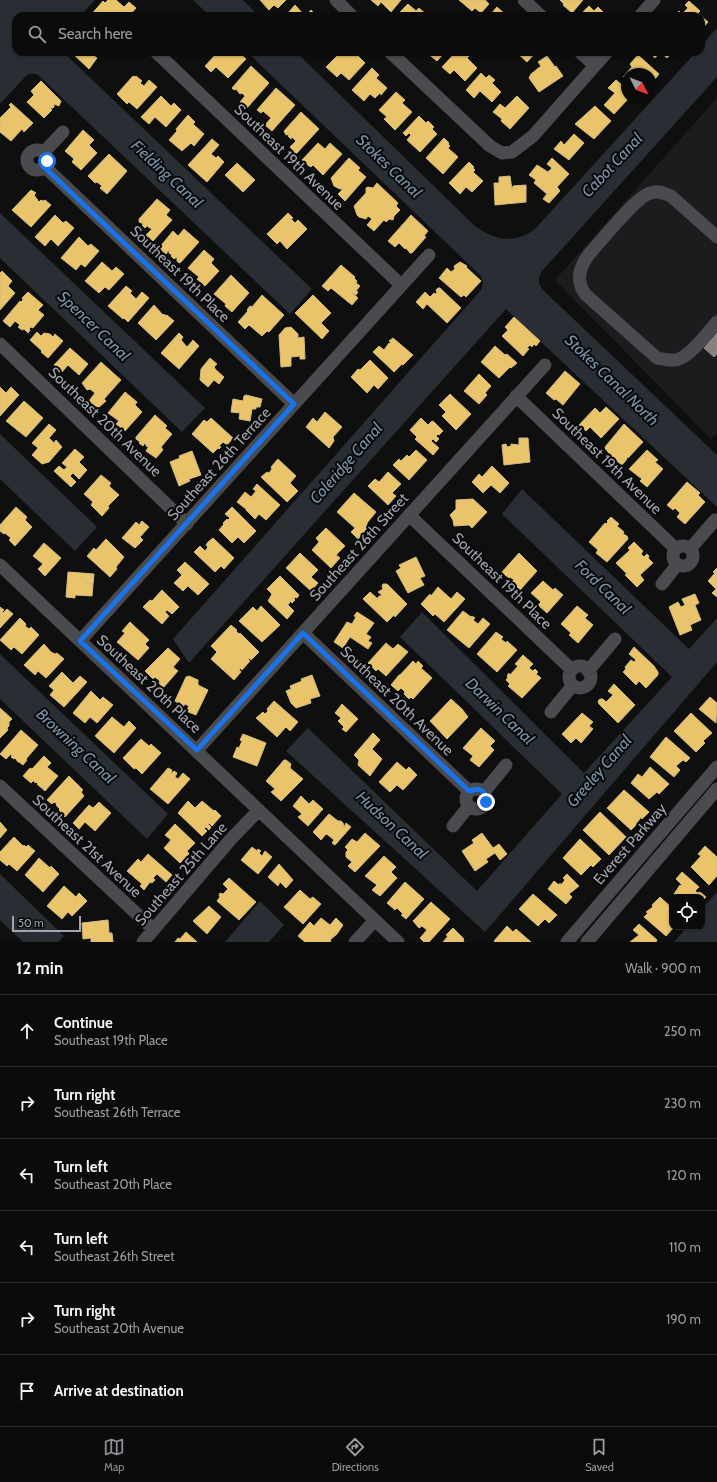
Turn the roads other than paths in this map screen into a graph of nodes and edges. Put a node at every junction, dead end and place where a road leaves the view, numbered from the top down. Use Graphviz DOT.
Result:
graph roads {
  1 [pos="336,0"];
  2 [pos="524,0"];
  3 [pos="654,0"];
  4 [pos="348,12"];
  5 [pos="537,12"];
  6 [pos="644,12"];
  7 [pos="160,56"];
  8 [pos="394,56"];
  9 [pos="584,56"];
  10 [pos="603,56"];
  11 [pos="594,65"];
  12 [pos="63,132"];
  13 [pos="44,152"];
  14 [pos="44,167"];
  15 [pos="717,237"];
  16 [pos="429,255"];
  17 [pos="401,285"];
  18 [pos="717,322"];
  19 [pos="0,344"];
  20 [pos="545,365"];
  21 [pos="516,396"];
  22 [pos="294,404"];
  23 [pos="409,515"];
  24 [pos="715,520"];
  25 [pos="187,524"];
  26 [pos="676,549"];
  27 [pos="690,549"];
  28 [pos="0,565"];
  29 [pos="677,565"];
  30 [pos="662,584"];
  31 [pos="303,633"];
  32 [pos="615,639"];
  33 [pos="80,641"];
  34 [pos="572,670"];
  35 [pos="588,671"];
  36 [pos="573,685"];
  37 [pos="551,712"];
  38 [pos="197,750"];
  39 [pos="506,765"];
  40 [pos="717,767"];
  41 [pos="0,786"];
  42 [pos="717,789"];
  43 [pos="469,791"];
  44 [pos="484,792"];
  45 [pos="469,806"];
  46 [pos="259,810"];
  47 [pos="453,826"];
  48 [pos="375,920"];
  49 [pos="153,929"];
  50 [pos="143,942"];
  51 [pos="355,942"];
  52 [pos="398,942"];
  53 [pos="567,942"];
  54 [pos="587,942"];
  1 -- 4 [label="street"];
  2 -- 5 [label="street"];
  3 -- 6 [label="street"];
  7 -- 17 [label="street, Southeast 19th Avenue"];
  8 -- 11 [label="street"];
  9 -- 11 [label="street"];
  10 -- 11 [label="street"];
  12 -- 13 [label="street"];
  13 -- 14 [label="street"];
  13 -- 14 [label="street"];
  14 -- 22 [label="street, Southeast 19th Place"];
  15 -- 18 [label="street"];
  16 -- 17 [label="street, Southeast 26th Terrace"];
  17 -- 22 [label="street, Southeast 26th Terrace"];
  19 -- 25 [label="street, Southeast 20th Avenue"];
  20 -- 21 [label="street, Southeast 26th Street"];
  21 -- 23 [label="street, Southeast 26th Street"];
  21 -- 26 [label="street, Southeast 19th Avenue"];
  22 -- 25 [label="street, Southeast 26th Terrace"];
  23 -- 31 [label="street, Southeast 26th Street"];
  23 -- 34 [label="street, Southeast 19th Place"];
  24 -- 27 [label="street"];
  25 -- 33 [label="street, Southeast 26th Terrace"];
  26 -- 27 [label="street"];
  26 -- 29 [label="street"];
  27 -- 29 [label="street"];
  28 -- 33 [label="street, Southeast 20th Place"];
  29 -- 30 [label="street"];
  31 -- 38 [label="street, Southeast 26th Street"];
  31 -- 43 [label="street, Southeast 20th Avenue"];
  32 -- 35 [label="street"];
  33 -- 38 [label="street, Southeast 20th Place"];
  34 -- 35 [label="street"];
  34 -- 36 [label="street"];
  35 -- 36 [label="street"];
  36 -- 37 [label="street"];
  38 -- 46 [label="street, Southeast 20th Place"];
  39 -- 44 [label="street"];
  40 -- 53 [label="street, Everest Parkway"];
  41 -- 49 [label="street, Southeast 21st Avenue"];
  42 -- 54 [label="street, Everest Parkway"];
  43 -- 44 [label="street"];
  43 -- 45 [label="street"];
  44 -- 45 [label="street"];
  45 -- 47 [label="street"];
  46 -- 48 [label="street, Southeast 20th Place"];
  46 -- 49 [label="street, Southeast 25th Lane"];
  48 -- 51 [label="street"];
  48 -- 52 [label="street, Southeast 20th Place"];
  49 -- 50 [label="street, Southeast 25th Lane"];
}
